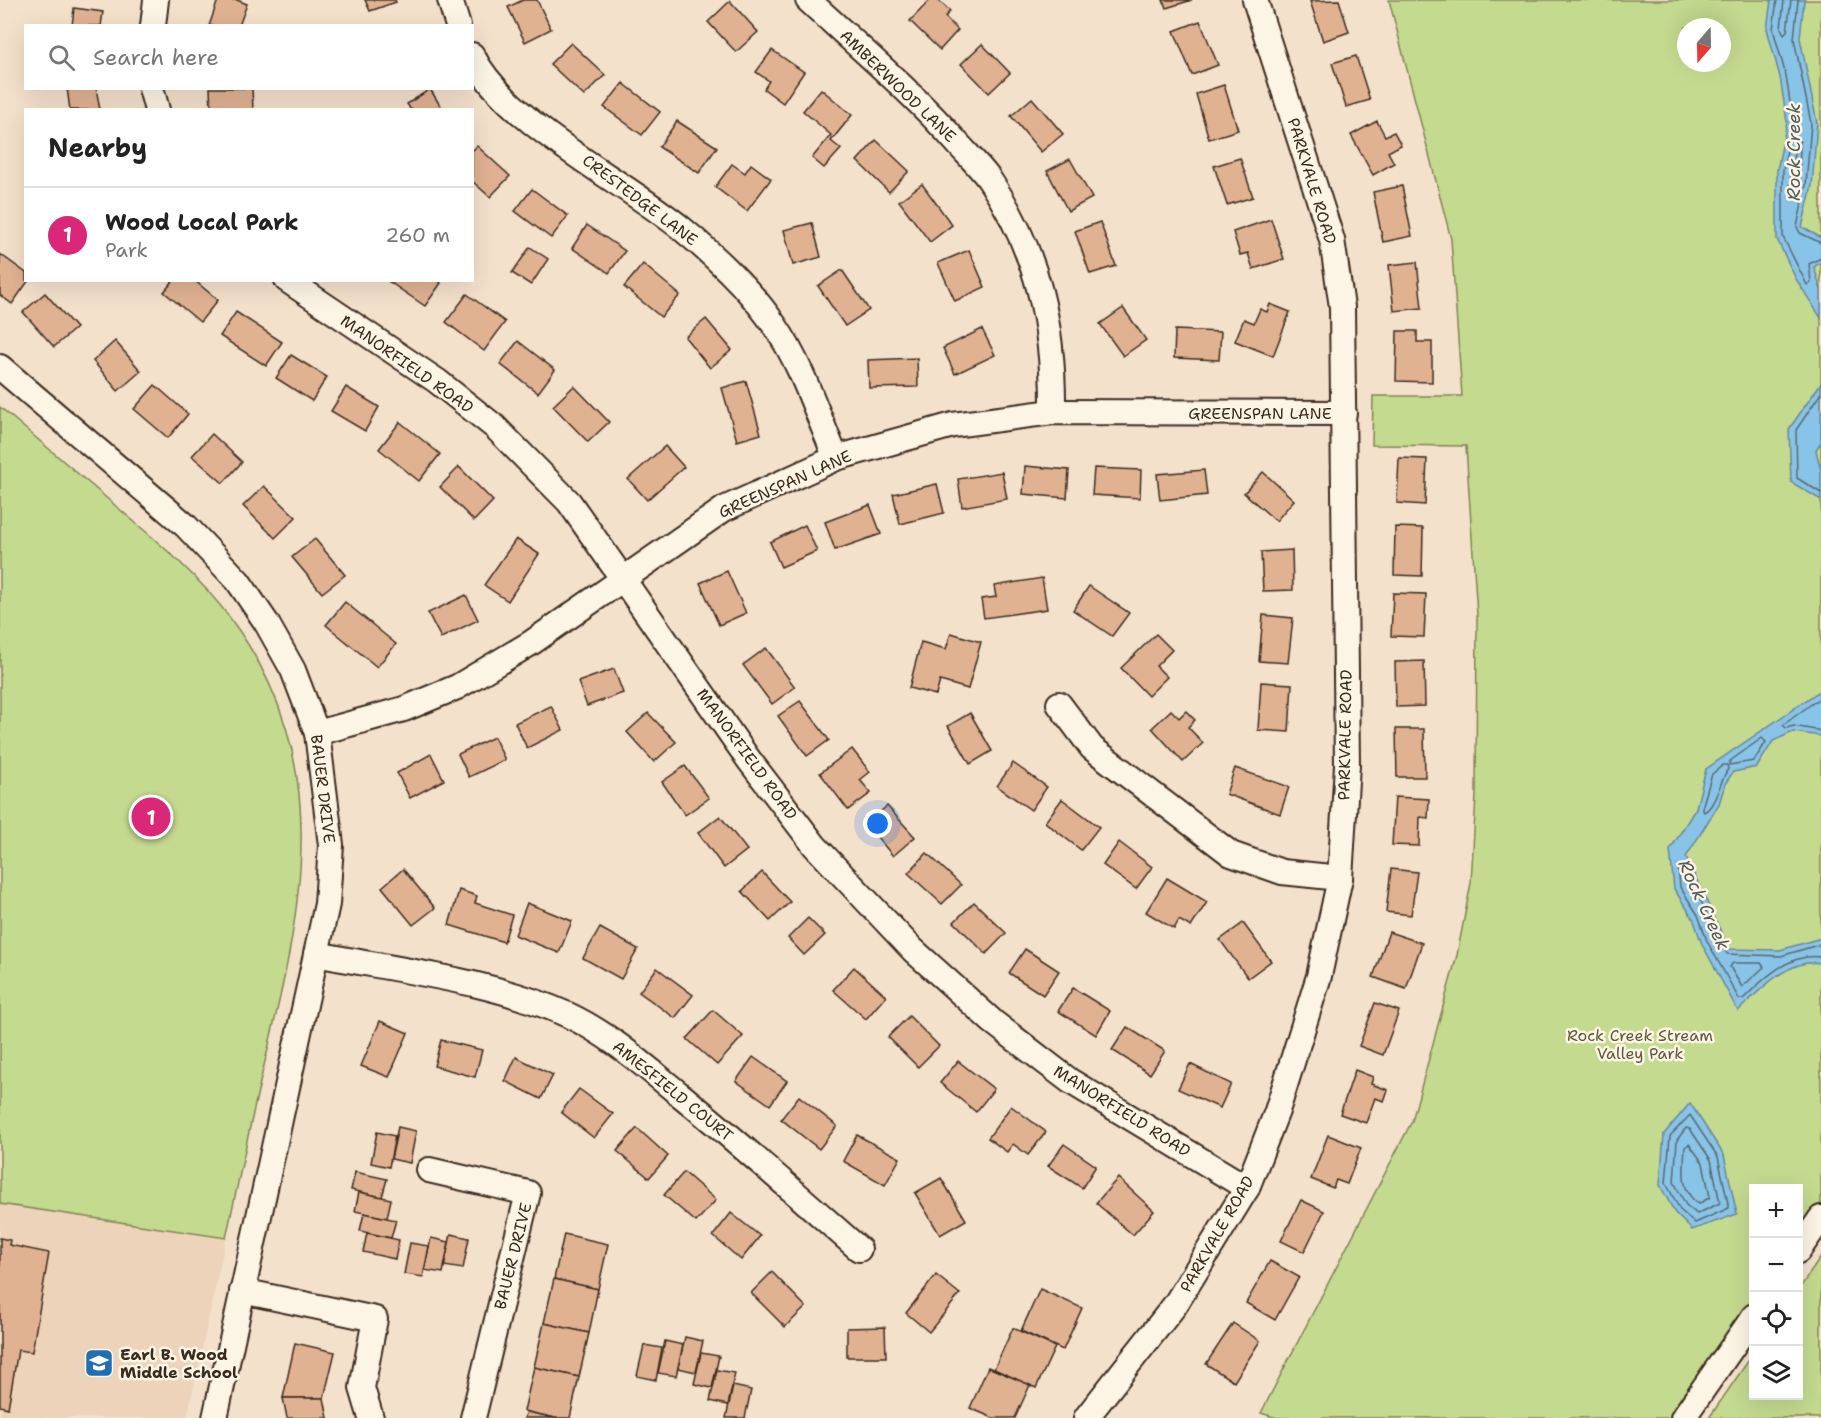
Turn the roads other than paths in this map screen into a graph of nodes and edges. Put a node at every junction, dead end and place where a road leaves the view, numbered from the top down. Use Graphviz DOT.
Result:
graph roads {
  1 [pos="156,0"];
  2 [pos="450,0"];
  3 [pos="808,0"];
  4 [pos="1255,0"];
  5 [pos="153,24"];
  6 [pos="457,24"];
  7 [pos="474,60"];
  8 [pos="152,90"];
  9 [pos="156,108"];
  10 [pos="289,282"];
  11 [pos="0,368"];
  12 [pos="1053,412"];
  13 [pos="1344,413"];
  14 [pos="836,458"];
  15 [pos="623,577"];
  16 [pos="1059,704"];
  17 [pos="317,734"];
  18 [pos="1341,879"];
  19 [pos="316,954"];
  20 [pos="429,1170"];
  21 [pos="1247,1188"];
  22 [pos="1821,1218"];
  23 [pos="1803,1244"];
  24 [pos="859,1249"];
  25 [pos="242,1291"];
  26 [pos="1749,1323"];
  27 [pos="215,1418"];
  28 [pos="371,1418"];
  29 [pos="473,1418"];
  30 [pos="1086,1418"];
  31 [pos="1683,1418"];
  1 -- 5 [label="street"];
  2 -- 6 [label="street"];
  3 -- 12 [label="street, AMBERWOOD LANE"];
  4 -- 13 [label="street, PARKVALE ROAD"];
  7 -- 14 [label="street, CRESTEDGE LANE"];
  8 -- 9 [label="street"];
  10 -- 15 [label="street, MANORFIELD ROAD"];
  11 -- 17 [label="street, BAUER DRIVE"];
  12 -- 13 [label="street, GREENSPAN LANE"];
  12 -- 14 [label="street, GREENSPAN LANE"];
  13 -- 18 [label="street, PARKVALE ROAD"];
  14 -- 15 [label="street, GREENSPAN LANE"];
  15 -- 17 [label="street, GREENSPAN LANE"];
  15 -- 21 [label="street, MANORFIELD ROAD"];
  16 -- 18 [label="street"];
  17 -- 19 [label="street, BAUER DRIVE"];
  18 -- 21 [label="street, PARKVALE ROAD"];
  19 -- 24 [label="street, AMESFIELD COURT"];
  19 -- 25 [label="street, BAUER DRIVE"];
  20 -- 29 [label="street, BAUER DRIVE"];
  21 -- 30 [label="street, PARKVALE ROAD"];
  22 -- 23 [label="street"];
  25 -- 27 [label="street, BAUER DRIVE"];
  25 -- 28 [label="street"];
  26 -- 31 [label="street"];
}
